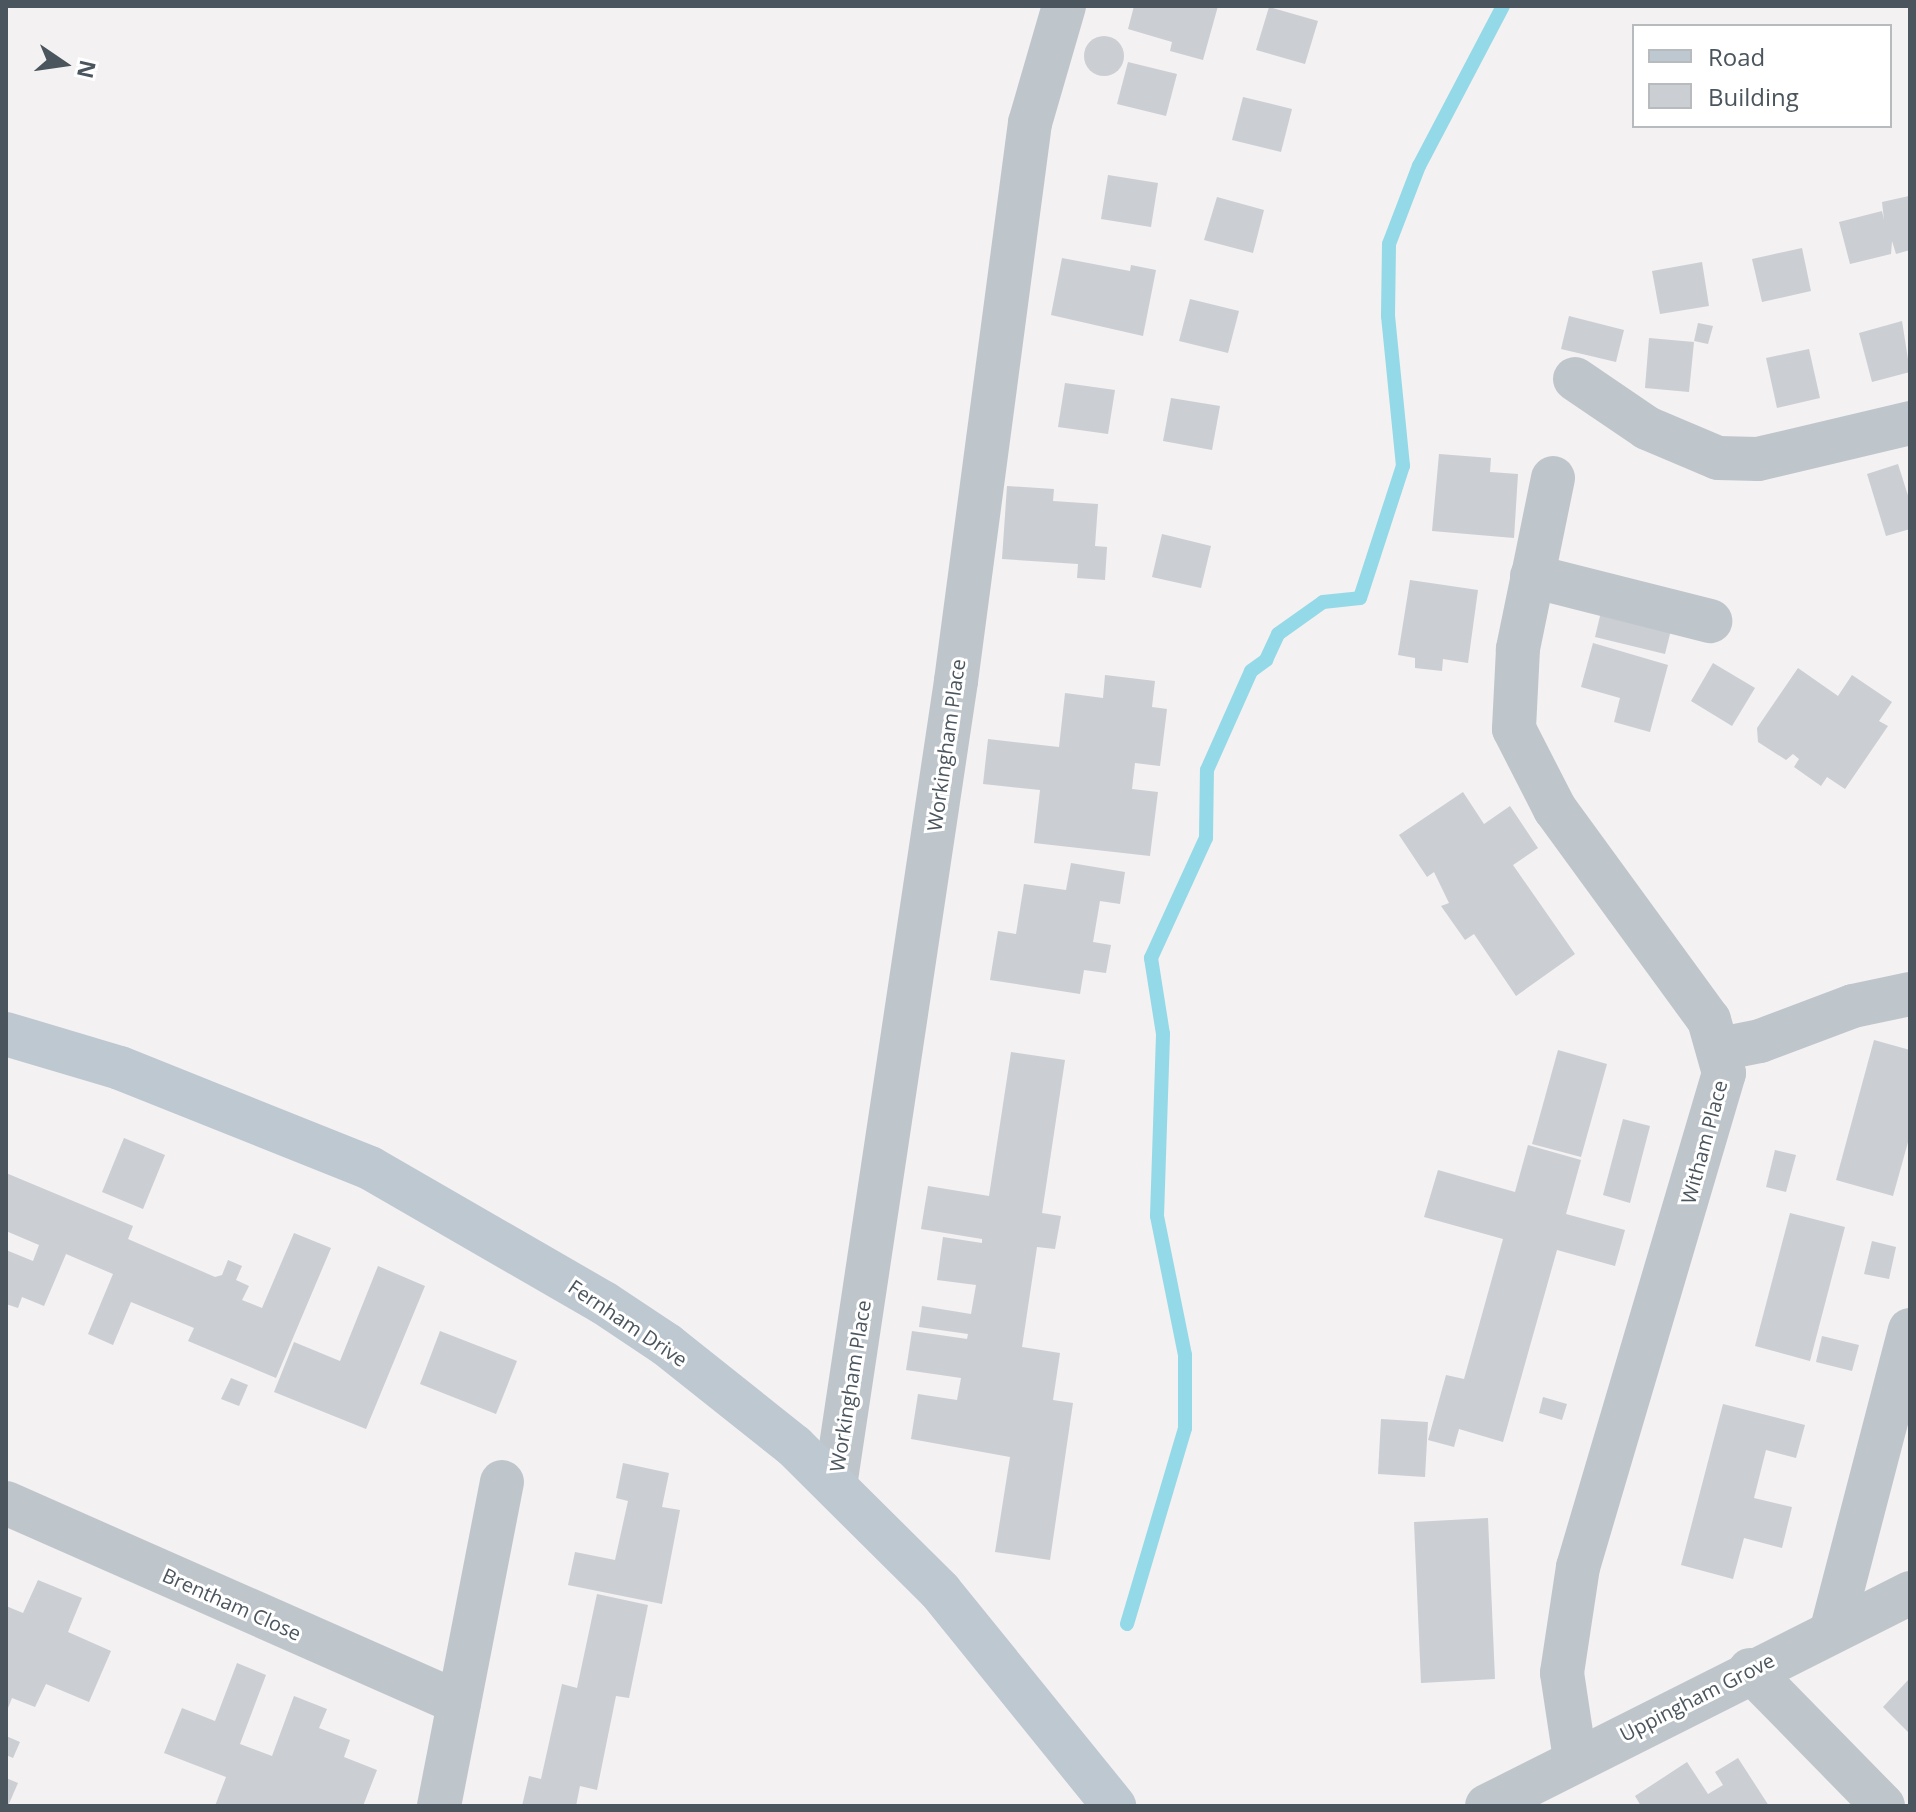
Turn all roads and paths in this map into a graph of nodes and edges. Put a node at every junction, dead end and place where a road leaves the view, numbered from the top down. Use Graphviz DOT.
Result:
graph roads {
  1 [pos="1064,6"];
  2 [pos="1575,379"];
  3 [pos="1910,423"];
  4 [pos="1553,478"];
  5 [pos="1532,576"];
  6 [pos="1710,621"];
  7 [pos="1910,994"];
  8 [pos="6,1034"];
  9 [pos="1720,1049"];
  10 [pos="1910,1330"];
  11 [pos="502,1482"];
  12 [pos="835,1486"];
  13 [pos="6,1503"];
  14 [pos="1910,1593"];
  15 [pos="1832,1629"];
  16 [pos="1750,1670"];
  17 [pos="459,1703"];
  18 [pos="1557,1781"];
  19 [pos="439,1806"];
  20 [pos="1114,1806"];
  21 [pos="1487,1806"];
  22 [pos="1883,1806"];
  1 -- 12 [label="street, Workingham Place"];
  2 -- 3 [label="street"];
  4 -- 5 [label="street, Witham Place"];
  5 -- 6 [label="street"];
  5 -- 9 [label="street, Witham Place"];
  7 -- 9 [label="street"];
  8 -- 12 [label="street, Fernham Drive"];
  9 -- 18 [label="street, Witham Place"];
  10 -- 15 [label="street"];
  11 -- 17 [label="street"];
  12 -- 20 [label="street, Fernham Drive"];
  13 -- 17 [label="street, Brentham Close"];
  14 -- 15 [label="street, Uppingham Grove"];
  15 -- 16 [label="street, Uppingham Grove"];
  16 -- 18 [label="street, Uppingham Grove"];
  16 -- 22 [label="street"];
  17 -- 19 [label="street"];
  18 -- 21 [label="street, Uppingham Grove"];
}
